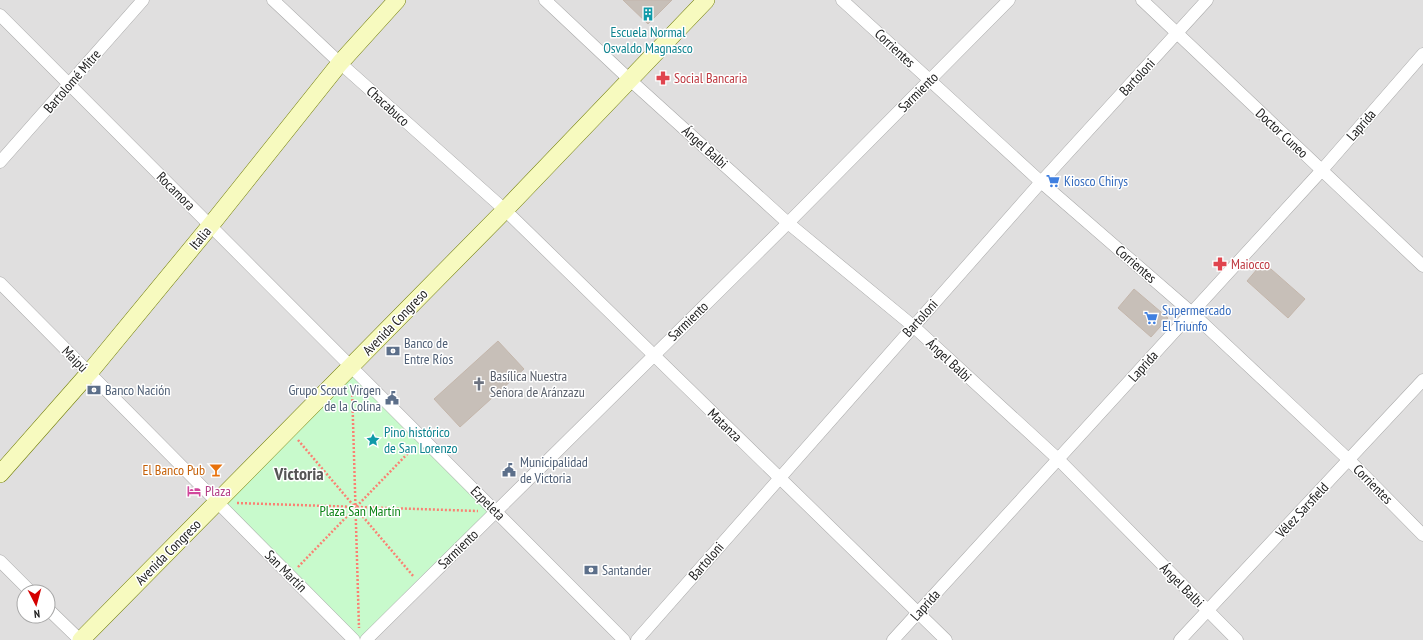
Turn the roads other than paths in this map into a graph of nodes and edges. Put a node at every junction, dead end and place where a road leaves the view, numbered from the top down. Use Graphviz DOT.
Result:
graph roads {
  1 [pos="143,0"];
  2 [pos="273,0"];
  3 [pos="397,0"];
  4 [pos="545,0"];
  5 [pos="706,0"];
  6 [pos="842,0"];
  7 [pos="1009,0"];
  8 [pos="1142,0"];
  9 [pos="1207,0"];
  10 [pos="0,15"];
  11 [pos="1177,34"];
  12 [pos="1423,54"];
  13 [pos="340,63"];
  14 [pos="629,79"];
  15 [pos="929,80"];
  16 [pos="70,85"];
  17 [pos="0,162"];
  18 [pos="1322,170"];
  19 [pos="1041,182"];
  20 [pos="505,210"];
  21 [pos="788,223"];
  22 [pos="210,226"];
  23 [pos="1423,266"];
  24 [pos="0,283"];
  25 [pos="1192,313"];
  26 [pos="913,326"];
  27 [pos="654,355"];
  28 [pos="351,367"];
  29 [pos="89,373"];
  30 [pos="1423,380"];
  31 [pos="1058,460"];
  32 [pos="1349,460"];
  33 [pos="0,474"];
  34 [pos="779,477"];
  35 [pos="217,502"];
  36 [pos="496,512"];
  37 [pos="1423,535"];
  38 [pos="0,561"];
  39 [pos="23,584"];
  40 [pos="1208,610"];
  41 [pos="918,613"];
  42 [pos="56,617"];
  43 [pos="360,637"];
  44 [pos="80,640"];
  45 [pos="624,640"];
  46 [pos="636,640"];
  47 [pos="893,640"];
  48 [pos="946,640"];
  49 [pos="1180,640"];
  50 [pos="1238,640"];
  1 -- 16 [label="street, Bartolomé Mitre"];
  2 -- 13 [label="street, Chacabuco"];
  3 -- 13 [label="street, Italia"];
  4 -- 14 [label="street, Ángel Balbi"];
  5 -- 14 [label="street, Avenida Congreso"];
  6 -- 15 [label="street, Corrientes"];
  7 -- 15 [label="street, Sarmiento"];
  8 -- 11 [label="street, Doctor Cuneo"];
  9 -- 11 [label="street, Bartoloni"];
  10 -- 16 [label="street, Rocamora"];
  11 -- 18 [label="street, Doctor Cuneo"];
  11 -- 19 [label="street, Bartoloni"];
  12 -- 18 [label="street, Laprida"];
  13 -- 20 [label="street, Chacabuco"];
  13 -- 22 [label="street, Italia"];
  14 -- 20 [label="street, Avenida Congreso"];
  14 -- 21 [label="street, Ángel Balbi"];
  15 -- 19 [label="street, Corrientes"];
  15 -- 21 [label="street, Sarmiento"];
  16 -- 17 [label="street, Bartolomé Mitre"];
  16 -- 22 [label="street, Rocamora"];
  18 -- 23 [label="street, Doctor Cuneo"];
  18 -- 25 [label="street, Laprida"];
  19 -- 25 [label="street, Corrientes"];
  19 -- 26 [label="street, Bartoloni"];
  20 -- 27 [label="street, Matanza"];
  20 -- 28 [label="street, Avenida Congreso"];
  21 -- 26 [label="street, Ángel Balbi"];
  21 -- 27 [label="street, Sarmiento"];
  22 -- 28 [label="street, Rocamora"];
  22 -- 29 [label="street, Italia"];
  24 -- 29 [label="street, Maipú"];
  25 -- 31 [label="street, Laprida"];
  25 -- 32 [label="street, Corrientes"];
  26 -- 31 [label="street, Ángel Balbi"];
  26 -- 34 [label="street, Bartoloni"];
  27 -- 34 [label="street, Matanza"];
  27 -- 36 [label="street, Sarmiento"];
  28 -- 35 [label="street, Avenida Congreso"];
  28 -- 36 [label="street, Ezpeleta"];
  29 -- 33 [label="street, Italia"];
  29 -- 35 [label="street, Maipú"];
  30 -- 32 [label="street, Vélez Sarsfield"];
  31 -- 40 [label="street, Ángel Balbi"];
  31 -- 41 [label="street, Laprida"];
  32 -- 37 [label="street, Corrientes"];
  32 -- 40 [label="street, Vélez Sarsfield"];
  34 -- 41 [label="street, Matanza"];
  34 -- 46 [label="street, Bartoloni"];
  35 -- 43 [label="street, San Martín"];
  35 -- 44 [label="street, Avenida Congreso"];
  36 -- 43 [label="street, Sarmiento"];
  36 -- 45 [label="street, Ezpeleta"];
  38 -- 39 [label="street"];
  40 -- 49 [label="street, Vélez Sarsfield"];
  40 -- 50 [label="street, Ángel Balbi"];
  41 -- 47 [label="street, Laprida"];
  41 -- 48 [label="street, Matanza"];
  42 -- 44 [label="street"];
}
